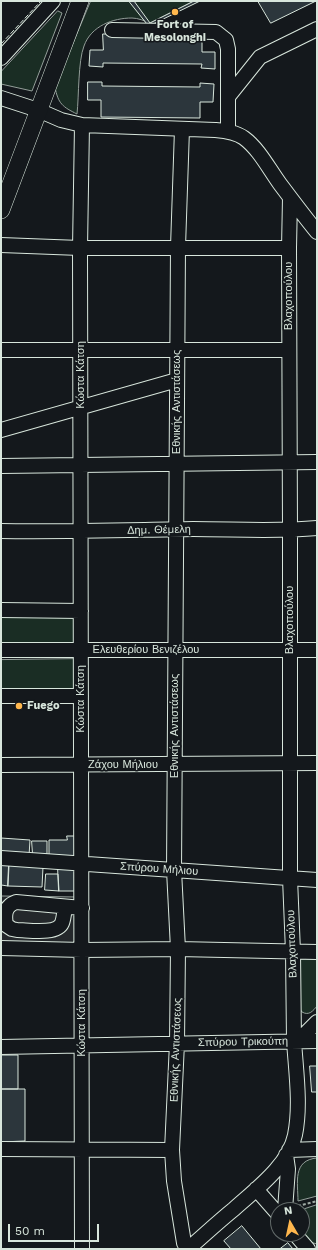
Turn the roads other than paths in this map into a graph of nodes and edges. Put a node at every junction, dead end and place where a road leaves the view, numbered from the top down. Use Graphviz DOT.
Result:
graph roads {
  1 [pos="53,1"];
  2 [pos="80,1"];
  3 [pos="317,29"];
  4 [pos="112,30"];
  5 [pos="1,58"];
  6 [pos="228,97"];
  7 [pos="1,98"];
  8 [pos="38,110"];
  9 [pos="82,125"];
  10 [pos="182,129"];
  11 [pos="228,131"];
  12 [pos="290,198"];
  13 [pos="1,210"];
  14 [pos="317,232"];
  15 [pos="1,245"];
  16 [pos="80,248"];
  17 [pos="178,248"];
  18 [pos="289,248"];
  19 [pos="1,350"];
  20 [pos="80,350"];
  21 [pos="178,350"];
  22 [pos="289,350"];
  23 [pos="177,380"];
  24 [pos="81,408"];
  25 [pos="1,430"];
  26 [pos="289,462"];
  27 [pos="317,462"];
  28 [pos="177,464"];
  29 [pos="81,465"];
  30 [pos="1,466"];
  31 [pos="317,528"];
  32 [pos="176,529"];
  33 [pos="1,531"];
  34 [pos="290,531"];
  35 [pos="81,532"];
  36 [pos="1,610"];
  37 [pos="81,611"];
  38 [pos="1,650"];
  39 [pos="81,650"];
  40 [pos="176,650"];
  41 [pos="290,650"];
  42 [pos="317,650"];
  43 [pos="1,696"];
  44 [pos="81,696"];
  45 [pos="317,763"];
  46 [pos="175,764"];
  47 [pos="290,764"];
  48 [pos="82,765"];
  49 [pos="1,766"];
  50 [pos="1,858"];
  51 [pos="81,864"];
  52 [pos="174,870"];
  53 [pos="290,878"];
  54 [pos="317,880"];
  55 [pos="65,907"];
  56 [pos="82,908"];
  57 [pos="1,948"];
  58 [pos="178,949"];
  59 [pos="82,950"];
  60 [pos="293,952"];
  61 [pos="317,952"];
  62 [pos="317,1022"];
  63 [pos="294,1041"];
  64 [pos="317,1041"];
  65 [pos="177,1043"];
  66 [pos="82,1045"];
  67 [pos="1,1046"];
  68 [pos="1,1149"];
  69 [pos="317,1149"];
  70 [pos="82,1150"];
  71 [pos="172,1150"];
  72 [pos="288,1153"];
  73 [pos="256,1189"];
  74 [pos="286,1202"];
  75 [pos="270,1205"];
  76 [pos="82,1249"];
  77 [pos="188,1249"];
  1 -- 5 [label="street"];
  2 -- 8 [label="main road"];
  3 -- 6 [label="street"];
  4 -- 6 [label="street"];
  6 -- 11 [label="street"];
  7 -- 8 [label="street"];
  8 -- 9 [label="street"];
  8 -- 13 [label="main road"];
  9 -- 10 [label="street"];
  9 -- 16 [label="street, Κώστα Κάτση"];
  10 -- 11 [label="street"];
  10 -- 17 [label="street, Εθνικής Αντιστάσεως"];
  11 -- 12 [label="street"];
  12 -- 14 [label="street"];
  12 -- 18 [label="street, Βλαχοπούλου"];
  15 -- 16 [label="street"];
  16 -- 17 [label="street"];
  16 -- 20 [label="street, Κώστα Κάτση"];
  17 -- 18 [label="street"];
  17 -- 21 [label="street, Εθνικής Αντιστάσεως"];
  18 -- 22 [label="street, Βλαχοπούλου"];
  19 -- 20 [label="street"];
  20 -- 21 [label="street"];
  20 -- 24 [label="street, Κώστα Κάτση"];
  21 -- 22 [label="street"];
  21 -- 23 [label="street, Εθνικής Αντιστάσεως"];
  22 -- 26 [label="street, Βλαχοπούλου"];
  23 -- 24 [label="street"];
  23 -- 28 [label="street, Εθνικής Αντιστάσεως"];
  24 -- 25 [label="street"];
  24 -- 29 [label="street, Κώστα Κάτση"];
  26 -- 27 [label="street"];
  26 -- 28 [label="street"];
  26 -- 34 [label="street, Βλαχοπούλου"];
  28 -- 29 [label="street"];
  28 -- 32 [label="street, Εθνικής Αντιστάσεως"];
  29 -- 30 [label="street"];
  29 -- 35 [label="street, Κώστα Κάτση"];
  31 -- 34 [label="street, Δημ. Θέμελη"];
  32 -- 34 [label="street, Δημ. Θέμελη"];
  32 -- 35 [label="street, Δημ. Θέμελη"];
  32 -- 40 [label="street, Εθνικής Αντιστάσεως"];
  33 -- 35 [label="street, Δημ. Θέμελη"];
  34 -- 41 [label="street, Βλαχοπούλου"];
  35 -- 37 [label="street, Κώστα Κάτση"];
  36 -- 37 [label="street"];
  37 -- 39 [label="street, Κώστα Κάτση"];
  38 -- 39 [label="street, Ελευθερίου Βενιζέλου"];
  39 -- 40 [label="street, Ελευθερίου Βενιζέλου"];
  39 -- 44 [label="street, Κώστα Κάτση"];
  40 -- 41 [label="street, Ελευθερίου Βενιζέλου"];
  40 -- 46 [label="street, Εθνικής Αντιστάσεως"];
  41 -- 42 [label="street, Ελευθερίου Βενιζέλου"];
  41 -- 47 [label="street, Βλαχοπούλου"];
  43 -- 44 [label="street"];
  44 -- 48 [label="street, Κώστα Κάτση"];
  45 -- 47 [label="street, Ζάχου Μήλιου"];
  46 -- 47 [label="street, Ζάχου Μήλιου"];
  46 -- 48 [label="street, Ζάχου Μήλιου"];
  46 -- 52 [label="street, Εθνικής Αντιστάσεως"];
  47 -- 53 [label="street, Βλαχοπούλου"];
  48 -- 49 [label="street, Ζάχου Μήλιου"];
  48 -- 51 [label="street, Κώστα Κάτση"];
  50 -- 51 [label="street, Σπύρου Μήλιου"];
  51 -- 52 [label="street, Σπύρου Μήλιου"];
  51 -- 56 [label="street, Κώστα Κάτση"];
  52 -- 53 [label="street, Σπύρου Μήλιου"];
  52 -- 58 [label="street, Εθνικής Αντιστάσεως"];
  53 -- 54 [label="street, Σπύρου Μήλιου"];
  53 -- 60 [label="street, Βλαχοπούλου"];
  55 -- 56 [label="street"];
  56 -- 59 [label="street, Κώστα Κάτση"];
  57 -- 59 [label="street"];
  58 -- 59 [label="street"];
  58 -- 60 [label="street"];
  58 -- 65 [label="street, Εθνικής Αντιστάσεως"];
  59 -- 66 [label="street, Κώστα Κάτση"];
  60 -- 61 [label="street"];
  60 -- 63 [label="street, Βλαχοπούλου"];
  62 -- 63 [label="street"];
  63 -- 64 [label="street, Σπύρου Τρικούπη"];
  63 -- 65 [label="street, Σπύρου Τρικούπη"];
  63 -- 72 [label="street, Βλαχοπούλου"];
  65 -- 66 [label="street, Σπύρου Τρικούπη"];
  65 -- 71 [label="street, Εθνικής Αντιστάσεως"];
  66 -- 67 [label="street, Σπύρου Τρικούπη"];
  66 -- 70 [label="street, Κώστα Κάτση"];
  68 -- 70 [label="street"];
  69 -- 72 [label="street"];
  70 -- 71 [label="street"];
  70 -- 76 [label="street, Κώστα Κάτση"];
  71 -- 77 [label="street, Εθνικής Αντιστάσεως"];
  72 -- 73 [label="street"];
  72 -- 74 [label="street"];
  73 -- 75 [label="street"];
  73 -- 77 [label="street"];
}
